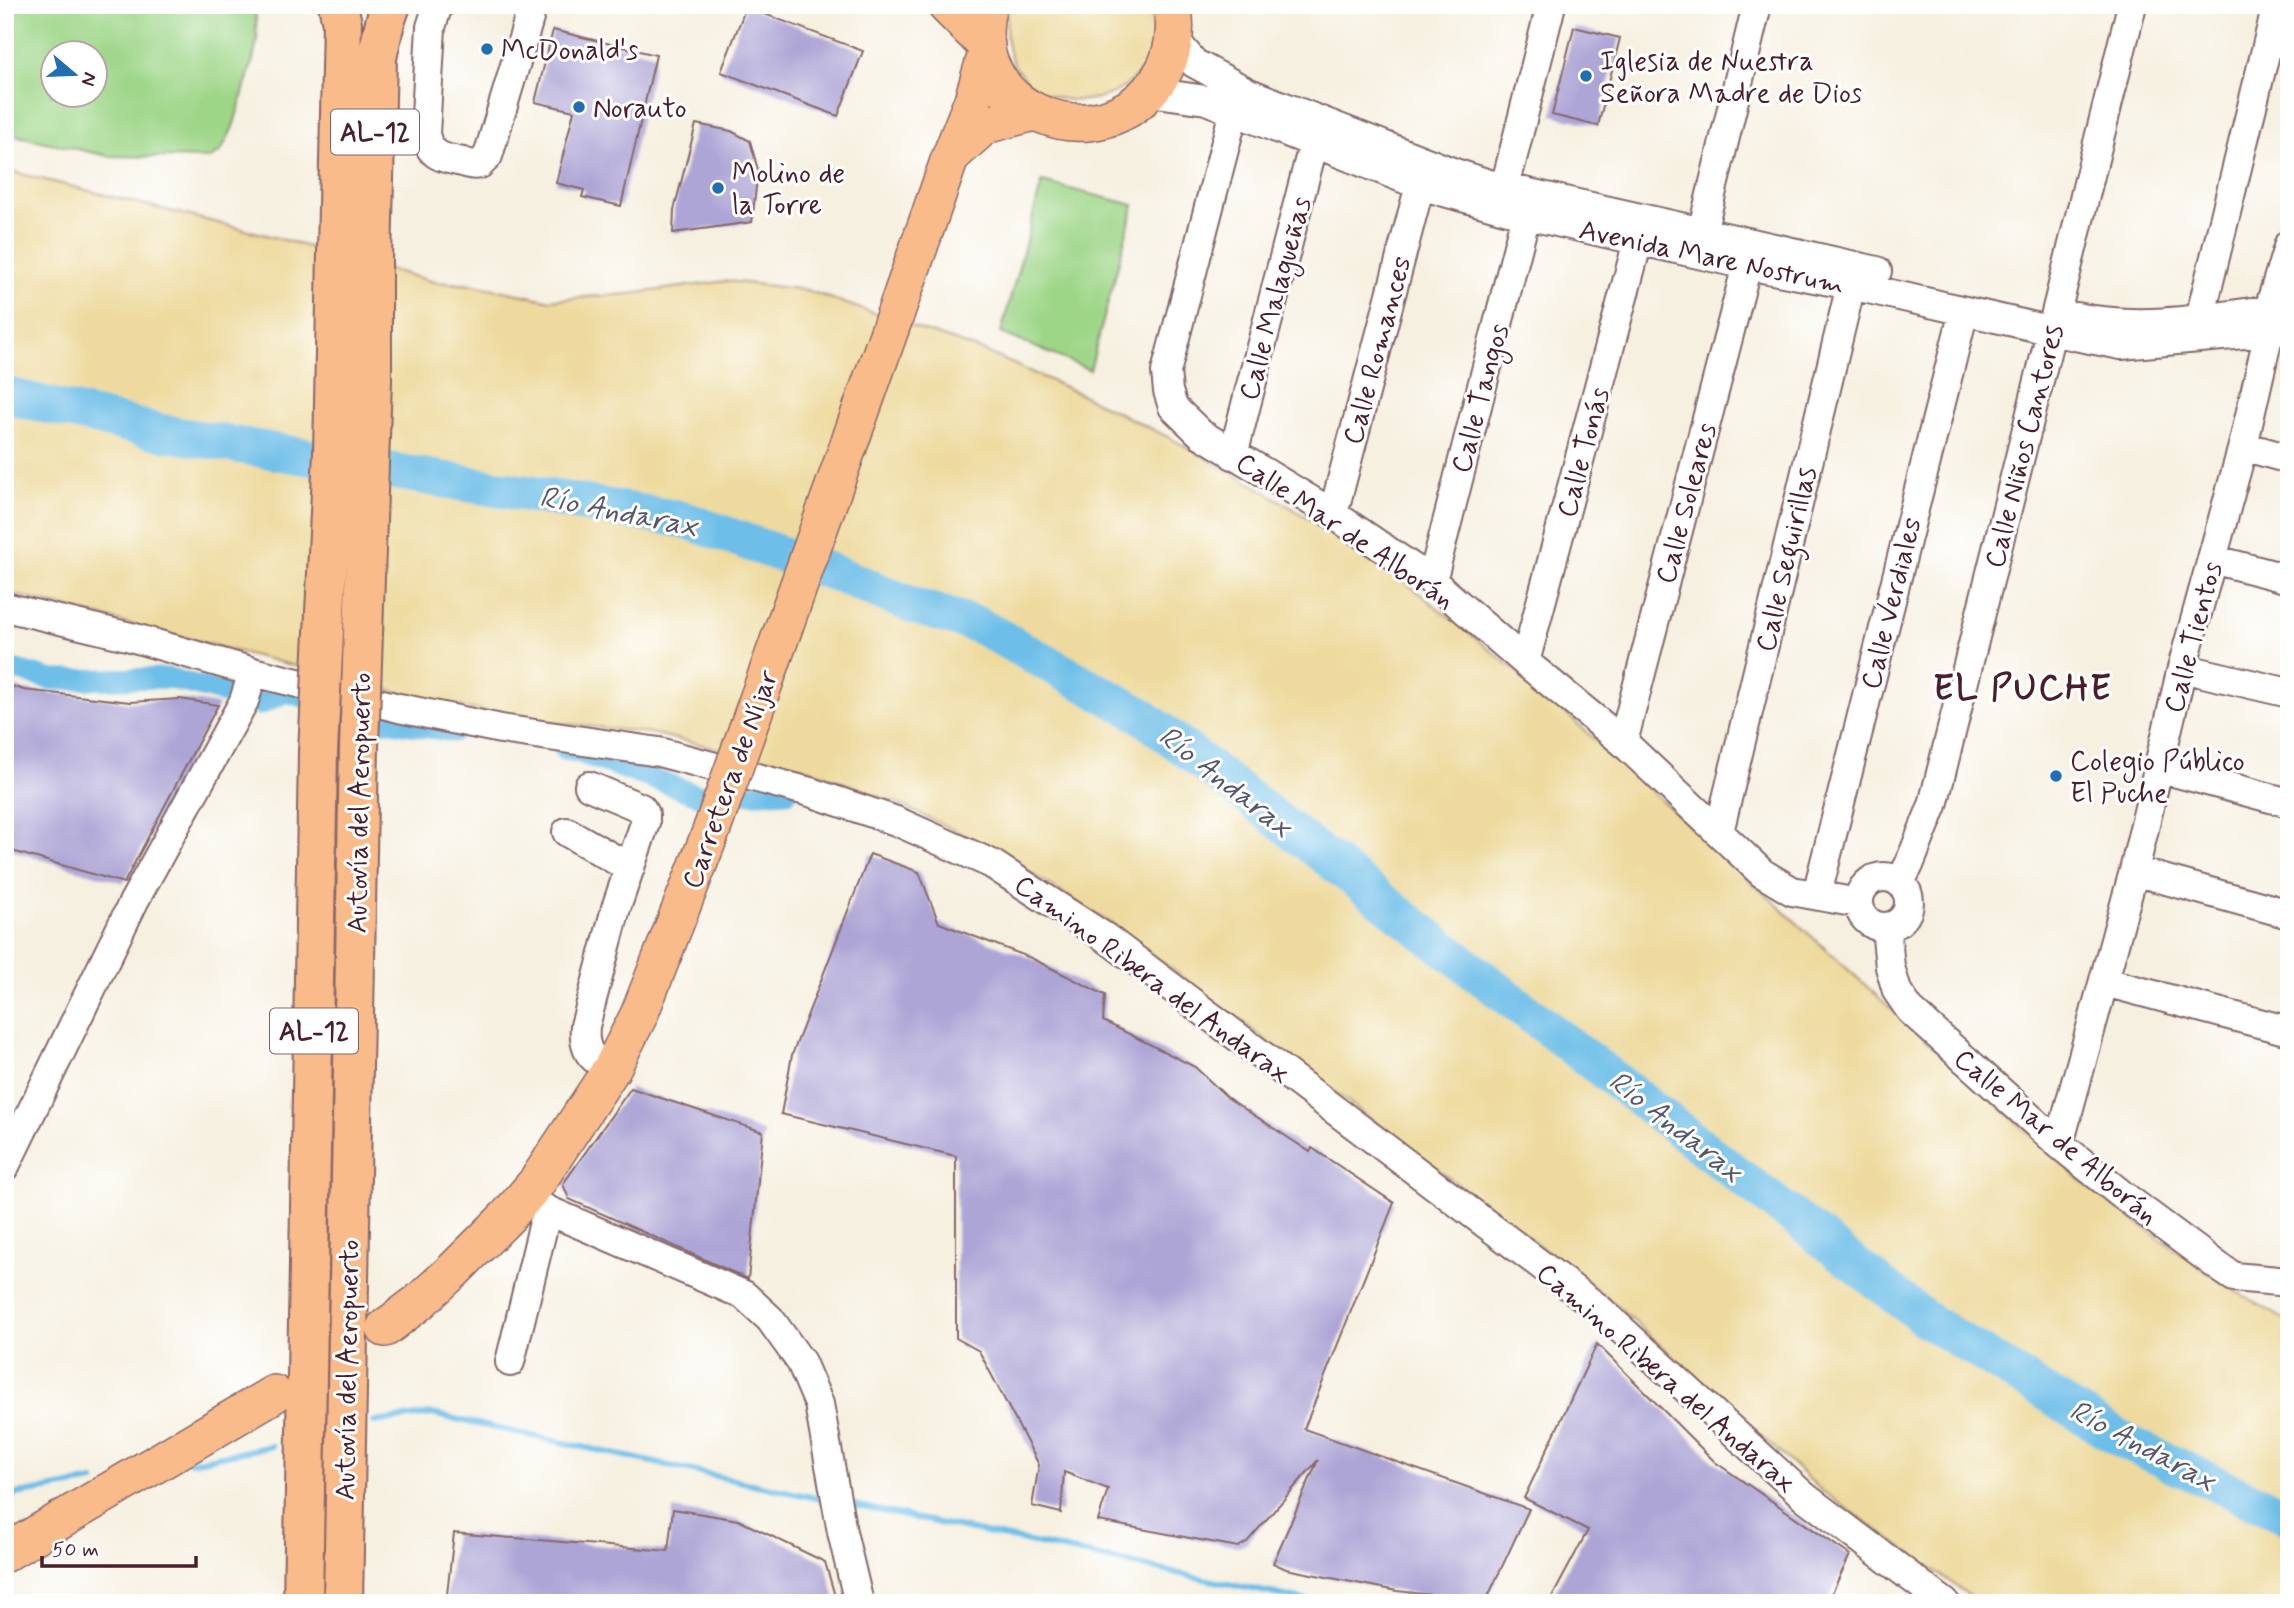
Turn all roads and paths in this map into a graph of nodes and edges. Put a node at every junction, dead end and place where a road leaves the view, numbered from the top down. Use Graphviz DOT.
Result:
graph roads {
  1 [pos="338,5"];
  2 [pos="391,5"];
  3 [pos="438,5"];
  4 [pos="946,5"];
  5 [pos="988,5"];
  6 [pos="1551,5"];
  7 [pos="1757,5"];
  8 [pos="2132,5"];
  9 [pos="2277,5"];
  10 [pos="530,15"];
  11 [pos="1174,16"];
  12 [pos="986,49"];
  13 [pos="1150,92"];
  14 [pos="1234,111"];
  15 [pos="1034,112"];
  16 [pos="1314,142"];
  17 [pos="950,158"];
  18 [pos="1420,185"];
  19 [pos="1505,187"];
  20 [pos="1526,215"];
  21 [pos="1702,232"];
  22 [pos="1638,241"];
  23 [pos="2289,244"];
  24 [pos="354,256"];
  25 [pos="1747,265"];
  26 [pos="1851,285"];
  27 [pos="1964,311"];
  28 [pos="2200,318"];
  29 [pos="2279,320"];
  30 [pos="2055,322"];
  31 [pos="2243,446"];
  32 [pos="1233,454"];
  33 [pos="2289,459"];
  34 [pos="1333,514"];
  35 [pos="2212,559"];
  36 [pos="2289,579"];
  37 [pos="1432,581"];
  38 [pos="5,607"];
  39 [pos="1525,662"];
  40 [pos="2182,667"];
  41 [pos="253,672"];
  42 [pos="2289,693"];
  43 [pos="1623,741"];
  44 [pos="2159,768"];
  45 [pos="589,786"];
  46 [pos="2289,803"];
  47 [pos="568,832"];
  48 [pos="1719,832"];
  49 [pos="630,868"];
  50 [pos="2134,871"];
  51 [pos="1899,882"];
  52 [pos="1817,894"];
  53 [pos="1858,903"];
  54 [pos="2289,914"];
  55 [pos="1886,927"];
  56 [pos="2105,982"];
  57 [pos="2289,1031"];
  58 [pos="612,1068"];
  59 [pos="2059,1144"];
  60 [pos="5,1166"];
  61 [pos="536,1204"];
  62 [pos="2289,1282"];
  63 [pos="385,1328"];
  64 [pos="510,1362"];
  65 [pos="274,1394"];
  66 [pos="5,1553"];
  67 [pos="303,1603"];
  68 [pos="343,1603"];
  69 [pos="859,1603"];
  70 [pos="1945,1603"];
  1 -- 24 [label="highway, Autovía del Aeropuerto / AL-12"];
  2 -- 24 [label="highway, Autovía del Aeropuerto / AL-12"];
  3 -- 10 [label="street"];
  4 -- 12 [label="main road"];
  5 -- 12 [label="main road"];
  6 -- 19 [label="street"];
  7 -- 21 [label="street"];
  8 -- 30 [label="street, Calle Niños Cantores"];
  9 -- 28 [label="street"];
  11 -- 13 [label="main road"];
  11 -- 19 [label="street, Avenida Mare Nostrum"];
  12 -- 15 [label="main road"];
  12 -- 17 [label="main road, Carretera de Níjar"];
  13 -- 14 [label="street, Avenida Mare Nostrum"];
  13 -- 15 [label="main road"];
  14 -- 16 [label="street, Avenida Mare Nostrum"];
  14 -- 32 [label="street, Calle Mar de Alborán"];
  15 -- 17 [label="main road, Carretera de Níjar"];
  16 -- 18 [label="street, Avenida Mare Nostrum"];
  16 -- 32 [label="street, Calle Malagueñas"];
  17 -- 58 [label="main road, Carretera de Níjar, bridge"];
  18 -- 20 [label="street, Avenida Mare Nostrum"];
  18 -- 34 [label="street, Calle Romances"];
  19 -- 21 [label="street, Avenida Mare Nostrum"];
  20 -- 22 [label="street, Avenida Mare Nostrum"];
  20 -- 37 [label="street, Calle Tangos"];
  21 -- 30 [label="street, Avenida Mare Nostrum"];
  22 -- 25 [label="street, Avenida Mare Nostrum"];
  22 -- 39 [label="street, Calle Tonás"];
  23 -- 29 [label="street, Calle Tientos"];
  24 -- 67 [label="highway, Autovía del Aeropuerto / AL-12, bridge"];
  24 -- 68 [label="highway, Autovía del Aeropuerto / AL-12, bridge"];
  25 -- 26 [label="street, Avenida Mare Nostrum"];
  25 -- 43 [label="street, Calle Soleares"];
  26 -- 27 [label="street, Avenida Mare Nostrum"];
  26 -- 48 [label="street, Calle Seguirillas"];
  27 -- 30 [label="street, Avenida Mare Nostrum"];
  27 -- 52 [label="street, Calle Verdiales"];
  28 -- 29 [label="street, Avenida Mare Nostrum"];
  28 -- 30 [label="street, Avenida Mare Nostrum"];
  29 -- 30 [label="street, Avenida Mare Nostrum"];
  29 -- 31 [label="street, Calle Tientos"];
  30 -- 51 [label="street, Calle Niños Cantores"];
  31 -- 33 [label="street"];
  31 -- 35 [label="street, Calle Tientos"];
  32 -- 34 [label="street, Calle Mar de Alborán"];
  34 -- 37 [label="street, Calle Mar de Alborán"];
  35 -- 36 [label="street"];
  35 -- 40 [label="street, Calle Tientos"];
  37 -- 39 [label="street, Calle Mar de Alborán"];
  38 -- 41 [label="street, Camino Ribera del Andarax"];
  39 -- 43 [label="street, Calle Mar de Alborán"];
  40 -- 42 [label="street"];
  40 -- 44 [label="street, Calle Tientos"];
  41 -- 60 [label="street"];
  41 -- 70 [label="street, Camino Ribera del Andarax"];
  43 -- 48 [label="street, Calle Mar de Alborán"];
  44 -- 46 [label="street"];
  44 -- 50 [label="street, Calle Tientos"];
  45 -- 49 [label="street"];
  47 -- 49 [label="street"];
  48 -- 52 [label="street, Calle Mar de Alborán"];
  49 -- 58 [label="street"];
  50 -- 54 [label="street"];
  50 -- 56 [label="street, Calle Tientos"];
  51 -- 53 [label="street"];
  51 -- 55 [label="street"];
  52 -- 53 [label="street, Calle Mar de Alborán"];
  53 -- 55 [label="street"];
  55 -- 59 [label="street, Calle Mar de Alborán"];
  56 -- 57 [label="street"];
  56 -- 59 [label="street, Calle Tientos"];
  58 -- 61 [label="main road, Carretera de Níjar"];
  59 -- 62 [label="street, Calle Mar de Alborán"];
  61 -- 63 [label="main road, Carretera de Níjar"];
  61 -- 64 [label="street"];
  61 -- 69 [label="street"];
  65 -- 66 [label="main road"];
}
